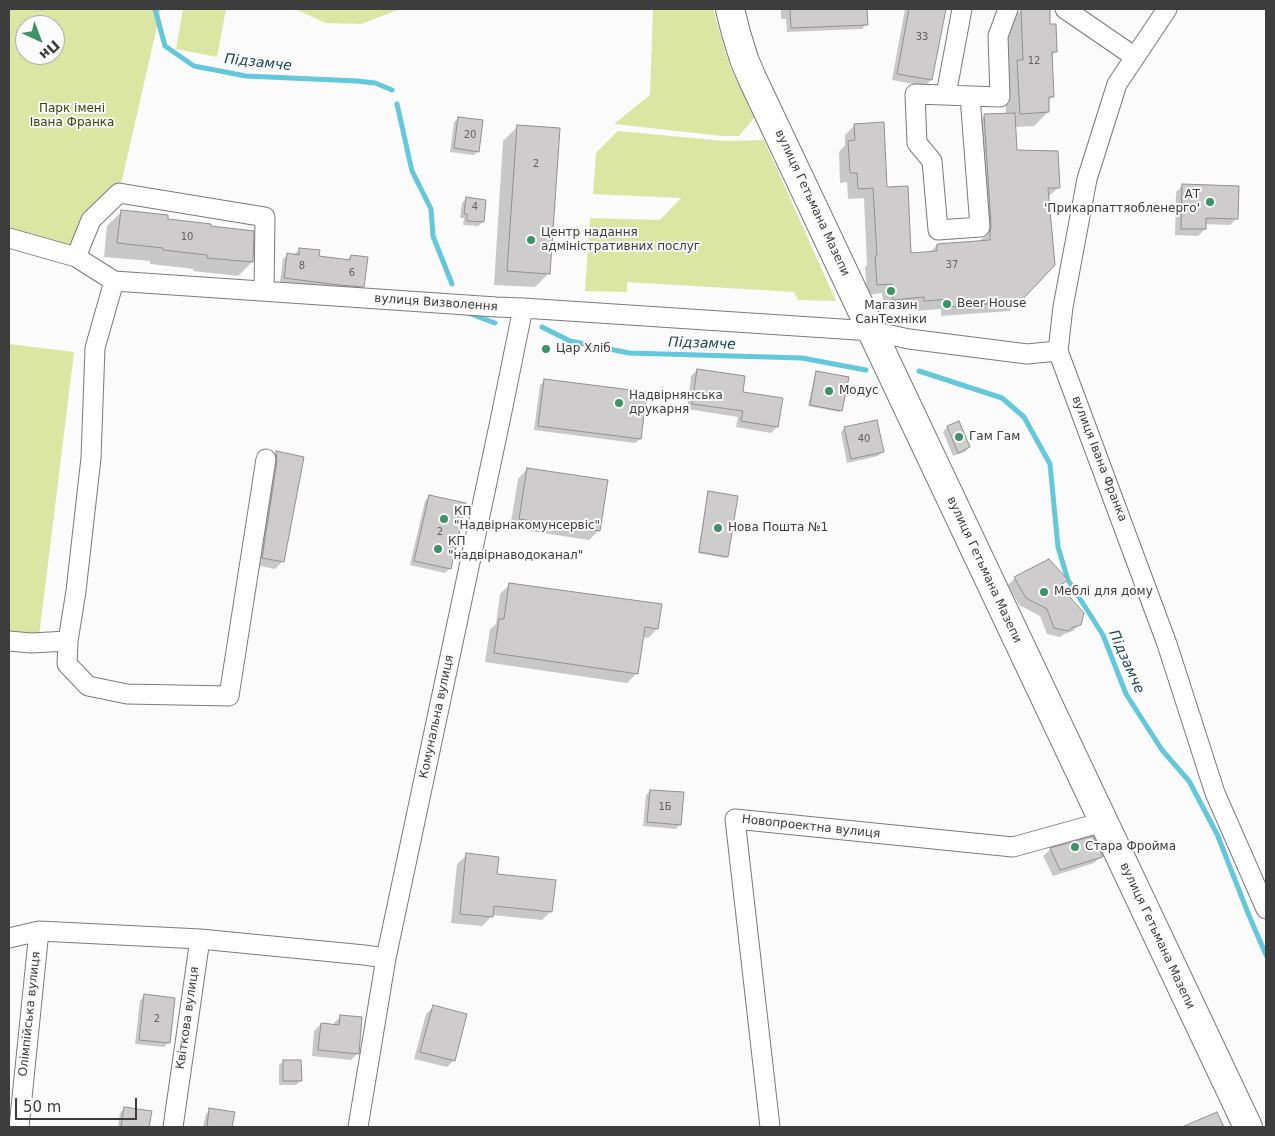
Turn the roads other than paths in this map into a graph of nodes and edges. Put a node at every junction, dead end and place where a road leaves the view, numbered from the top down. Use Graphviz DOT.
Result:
graph roads {
  1 [pos="730,9"];
  2 [pos="962,9"];
  3 [pos="1008,9"];
  4 [pos="1065,9"];
  5 [pos="1167,9"];
  6 [pos="1134,57"];
  7 [pos="946,95"];
  8 [pos="970,96"];
  9 [pos="9,238"];
  10 [pos="76,256"];
  11 [pos="114,281"];
  12 [pos="264,291"];
  13 [pos="523,308"];
  14 [pos="872,331"];
  15 [pos="1058,351"];
  16 [pos="266,459"];
  17 [pos="9,641"];
  18 [pos="68,641"];
  19 [pos="1103,822"];
  20 [pos="1266,909"];
  21 [pos="39,931"];
  22 [pos="9,938"];
  23 [pos="200,939"];
  24 [pos="386,958"];
  25 [pos="19,1127"];
  26 [pos="173,1127"];
  27 [pos="358,1127"];
  28 [pos="770,1127"];
  29 [pos="1248,1127"];
  1 -- 14 [label="main road, вулиця Гетьмана Мазепи"];
  2 -- 7 [label="street"];
  3 -- 8 [label="street"];
  4 -- 6 [label="street"];
  5 -- 6 [label="street, вулиця Івана Франка"];
  6 -- 15 [label="street, вулиця Івана Франка"];
  7 -- 8 [label="street"];
  7 -- 8 [label="street"];
  9 -- 10 [label="street, вулиця Визволення"];
  10 -- 11 [label="street, вулиця Визволення"];
  10 -- 12 [label="street"];
  11 -- 12 [label="street, вулиця Визволення"];
  11 -- 18 [label="street"];
  12 -- 13 [label="street, вулиця Визволення"];
  13 -- 14 [label="street, вулиця Визволення"];
  13 -- 24 [label="street, Комунальна вулиця"];
  14 -- 15 [label="street, вулиця Визволення"];
  14 -- 19 [label="main road, вулиця Гетьмана Мазепи"];
  15 -- 20 [label="street, вулиця Івана Франка"];
  16 -- 18 [label="street"];
  17 -- 18 [label="street"];
  19 -- 28 [label="street, Новопроектна вулиця"];
  19 -- 29 [label="main road, вулиця Гетьмана Мазепи"];
  21 -- 22 [label="street"];
  21 -- 23 [label="street"];
  21 -- 25 [label="street, Олімпійська вулиця"];
  23 -- 24 [label="street"];
  23 -- 26 [label="street, Квіткова вулиця"];
  24 -- 27 [label="street, Комунальна вулиця"];
}
